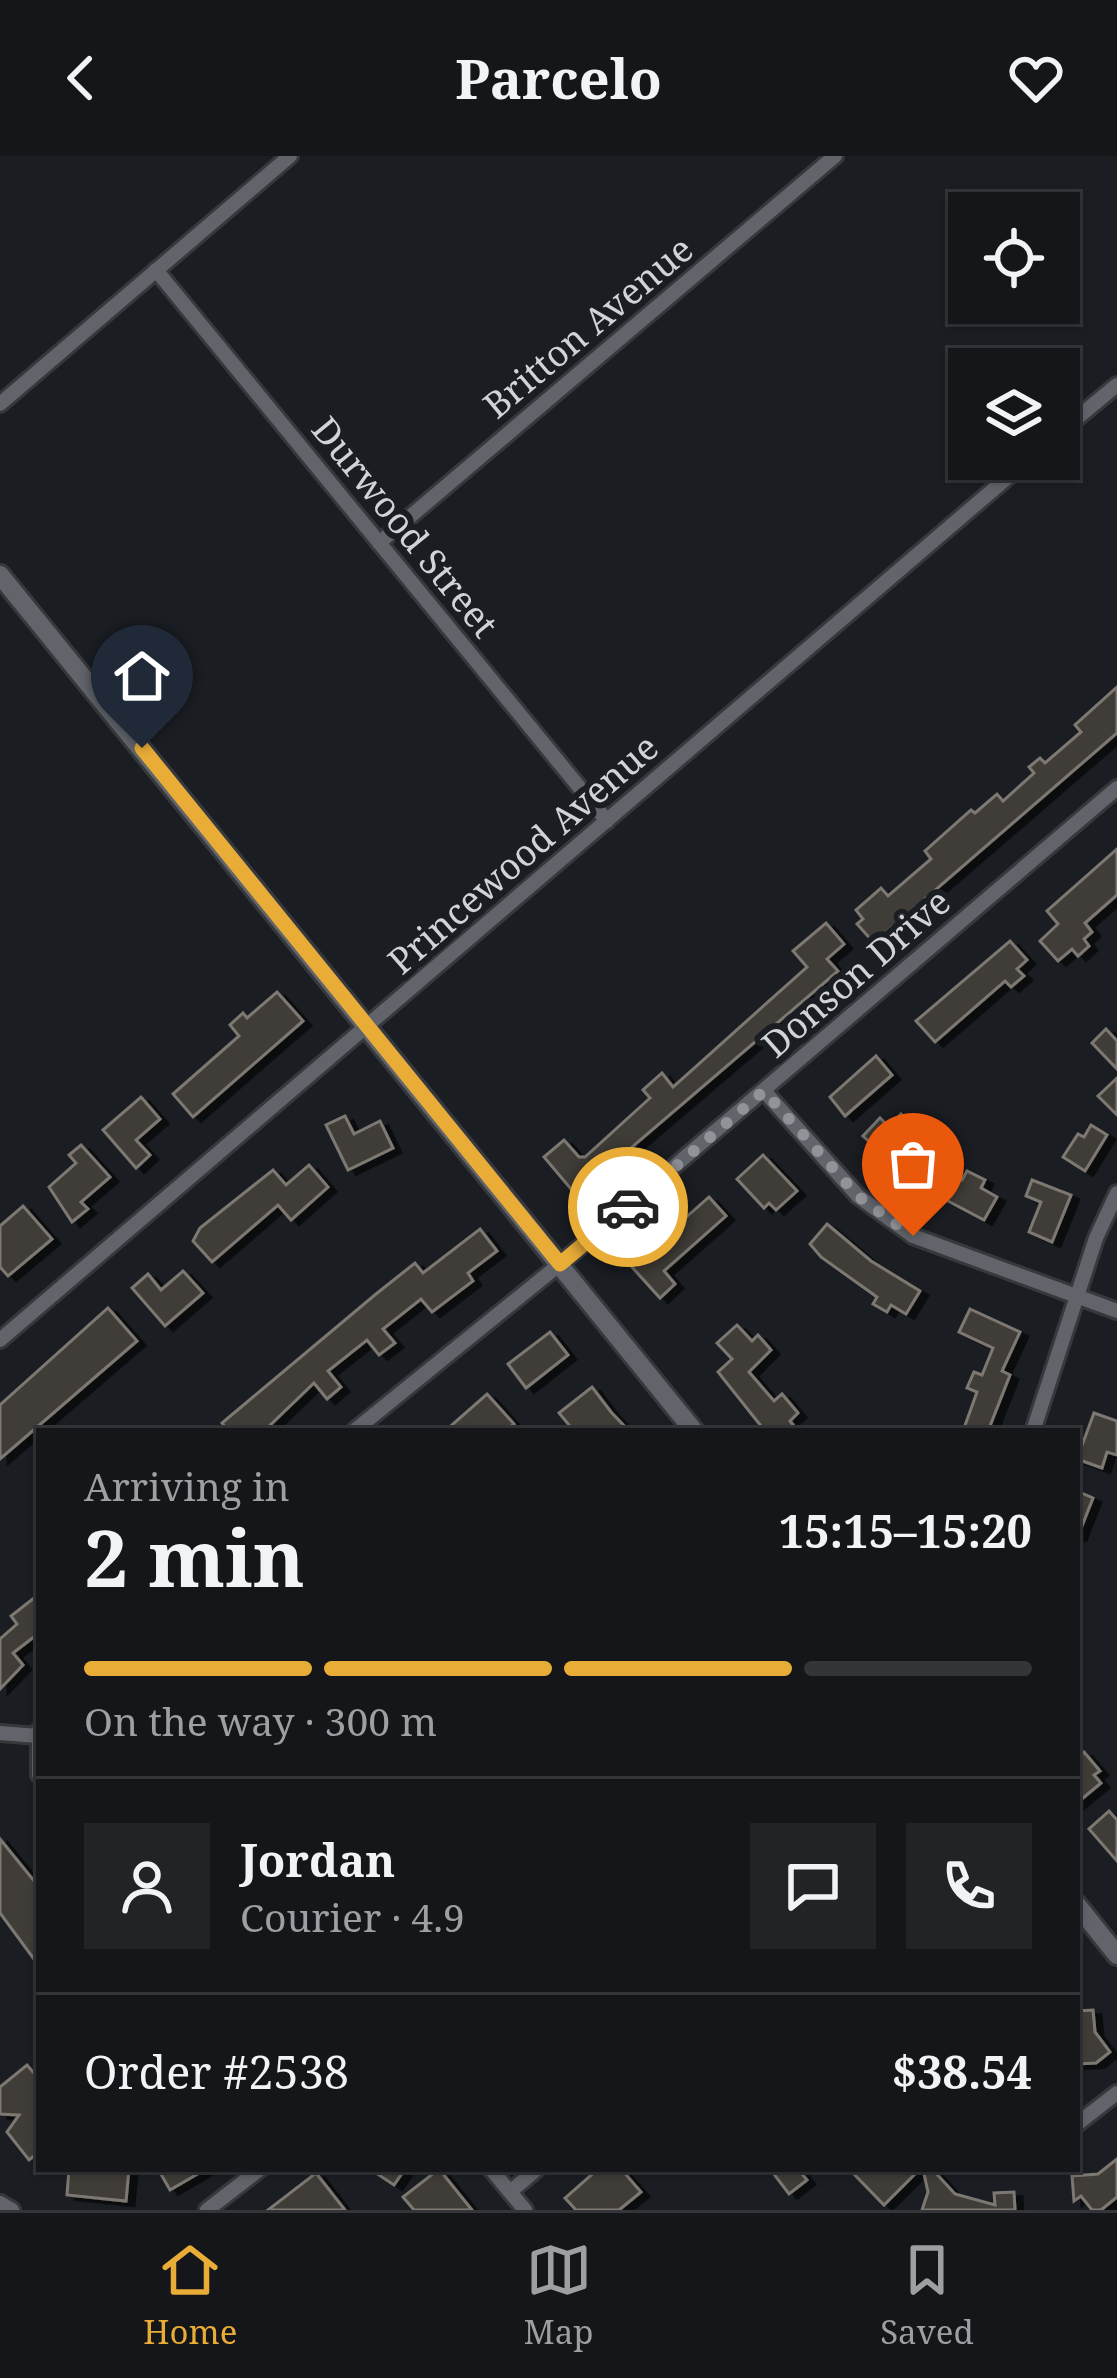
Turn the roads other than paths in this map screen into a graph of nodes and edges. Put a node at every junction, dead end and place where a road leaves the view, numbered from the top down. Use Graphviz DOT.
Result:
graph roads {
  1 [pos="290,156"];
  2 [pos="835,156"];
  3 [pos="156,270"];
  4 [pos="1117,385"];
  5 [pos="0,404"];
  6 [pos="1080,416"];
  7 [pos="1005,480"];
  8 [pos="379,543"];
  9 [pos="0,575"];
  10 [pos="1117,788"];
  11 [pos="607,821"];
  12 [pos="368,1028"];
  13 [pos="764,1091"];
  14 [pos="1117,1192"];
  15 [pos="560,1264"];
  16 [pos="1077,1298"];
  17 [pos="1117,1311"];
  18 [pos="0,1340"];
  19 [pos="364,1428"];
  20 [pos="692,1428"];
  21 [pos="1034,1428"];
  22 [pos="0,1733"];
  23 [pos="36,1733"];
  24 [pos="1080,1909"];
  25 [pos="1117,1955"];
  26 [pos="1117,2093"];
  27 [pos="1080,2122"];
  28 [pos="256,2172"];
  29 [pos="493,2172"];
  30 [pos="533,2172"];
  31 [pos="510,2192"];
  32 [pos="0,2203"];
  33 [pos="12,2210"];
  34 [pos="207,2210"];
  35 [pos="525,2210"];
  1 -- 3 [label="street"];
  2 -- 8 [label="street, Britton Avenue"];
  3 -- 5 [label="street"];
  3 -- 8 [label="street, Durwood Street"];
  4 -- 6 [label="street"];
  7 -- 11 [label="street, Princewood Avenue"];
  8 -- 11 [label="street, Durwood Street"];
  9 -- 12 [label="street"];
  10 -- 13 [label="street, Donson Drive"];
  11 -- 12 [label="street, Princewood Avenue"];
  12 -- 15 [label="street"];
  12 -- 18 [label="street, Princewood Avenue"];
  13 -- 15 [label="street, Donson Drive"];
  13 -- 16 [label="street"];
  14 -- 16 [label="street"];
  15 -- 19 [label="street, Donson Drive"];
  15 -- 20 [label="street"];
  16 -- 17 [label="street"];
  16 -- 21 [label="street"];
  22 -- 23 [label="street"];
  24 -- 25 [label="street"];
  26 -- 27 [label="street"];
  28 -- 34 [label="street"];
  29 -- 31 [label="street"];
  30 -- 31 [label="street"];
  31 -- 35 [label="street"];
  32 -- 33 [label="street"];
}
